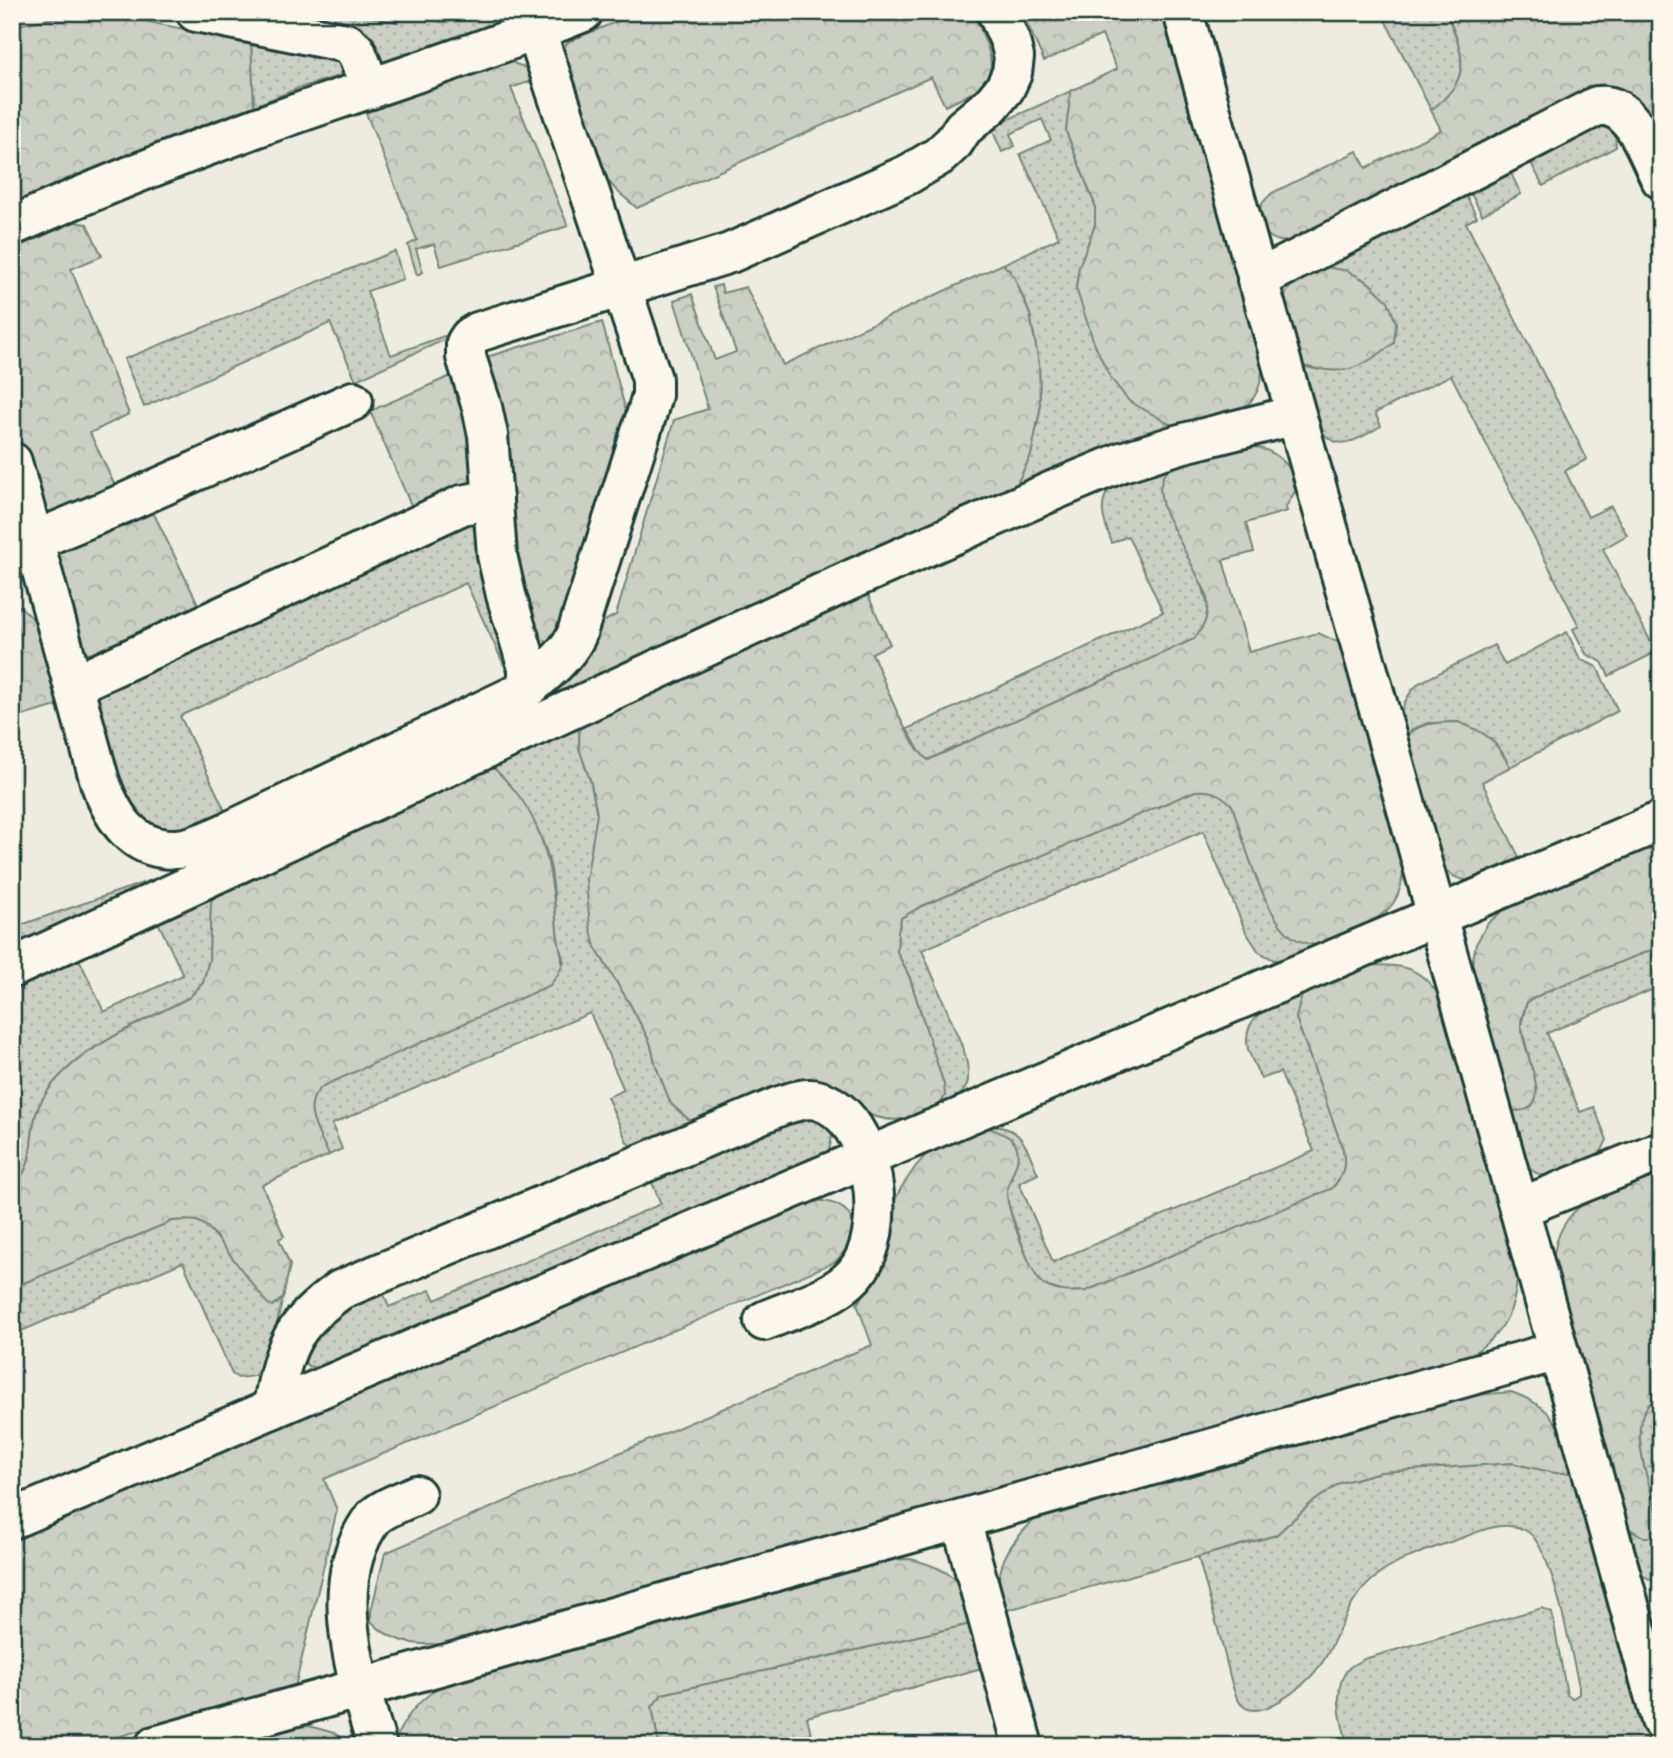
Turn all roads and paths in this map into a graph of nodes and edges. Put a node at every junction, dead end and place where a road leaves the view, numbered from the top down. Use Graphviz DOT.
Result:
graph roads {
  1 [pos="196,12"];
  2 [pos="583,12"];
  3 [pos="998,12"];
  4 [pos="1184,12"];
  5 [pos="536,31"];
  6 [pos="371,89"];
  7 [pos="1661,179"];
  8 [pos="12,226"];
  9 [pos="1257,280"];
  10 [pos="621,286"];
  11 [pos="353,401"];
  12 [pos="1296,415"];
  13 [pos="12,462"];
  14 [pos="493,499"];
  15 [pos="23,546"];
  16 [pos="74,685"];
  17 [pos="524,691"];
  18 [pos="1661,821"];
  19 [pos="1436,917"];
  20 [pos="12,968"];
  21 [pos="1661,1151"];
  22 [pos="867,1158"];
  23 [pos="1520,1208"];
  24 [pos="764,1321"];
  25 [pos="1558,1351"];
  26 [pos="272,1409"];
  27 [pos="416,1495"];
  28 [pos="12,1519"];
  29 [pos="961,1520"];
  30 [pos="1646,1610"];
  31 [pos="360,1688"];
  32 [pos="1661,1720"];
  33 [pos="155,1746"];
  34 [pos="377,1746"];
  35 [pos="1023,1746"];
  1 -- 6 [label="lane"];
  2 -- 5 [label="lane"];
  3 -- 10 [label="lane"];
  4 -- 9 [label="lane"];
  5 -- 6 [label="lane"];
  5 -- 10 [label="lane"];
  6 -- 8 [label="lane"];
  7 -- 9 [label="lane"];
  9 -- 12 [label="lane"];
  10 -- 14 [label="lane"];
  10 -- 17 [label="lane"];
  11 -- 15 [label="lane"];
  12 -- 19 [label="lane"];
  12 -- 20 [label="lane"];
  13 -- 15 [label="lane"];
  14 -- 16 [label="lane"];
  14 -- 17 [label="lane"];
  15 -- 16 [label="lane"];
  16 -- 17 [label="lane"];
  18 -- 19 [label="lane"];
  19 -- 22 [label="lane"];
  19 -- 23 [label="lane"];
  21 -- 23 [label="lane"];
  22 -- 24 [label="lane"];
  22 -- 26 [label="lane"];
  22 -- 26 [label="lane"];
  23 -- 25 [label="lane"];
  25 -- 29 [label="lane"];
  25 -- 30 [label="lane"];
  26 -- 28 [label="lane"];
  27 -- 31 [label="lane"];
  29 -- 31 [label="lane"];
  29 -- 35 [label="lane"];
  30 -- 32 [label="lane"];
  31 -- 33 [label="lane"];
  31 -- 34 [label="lane"];
}
